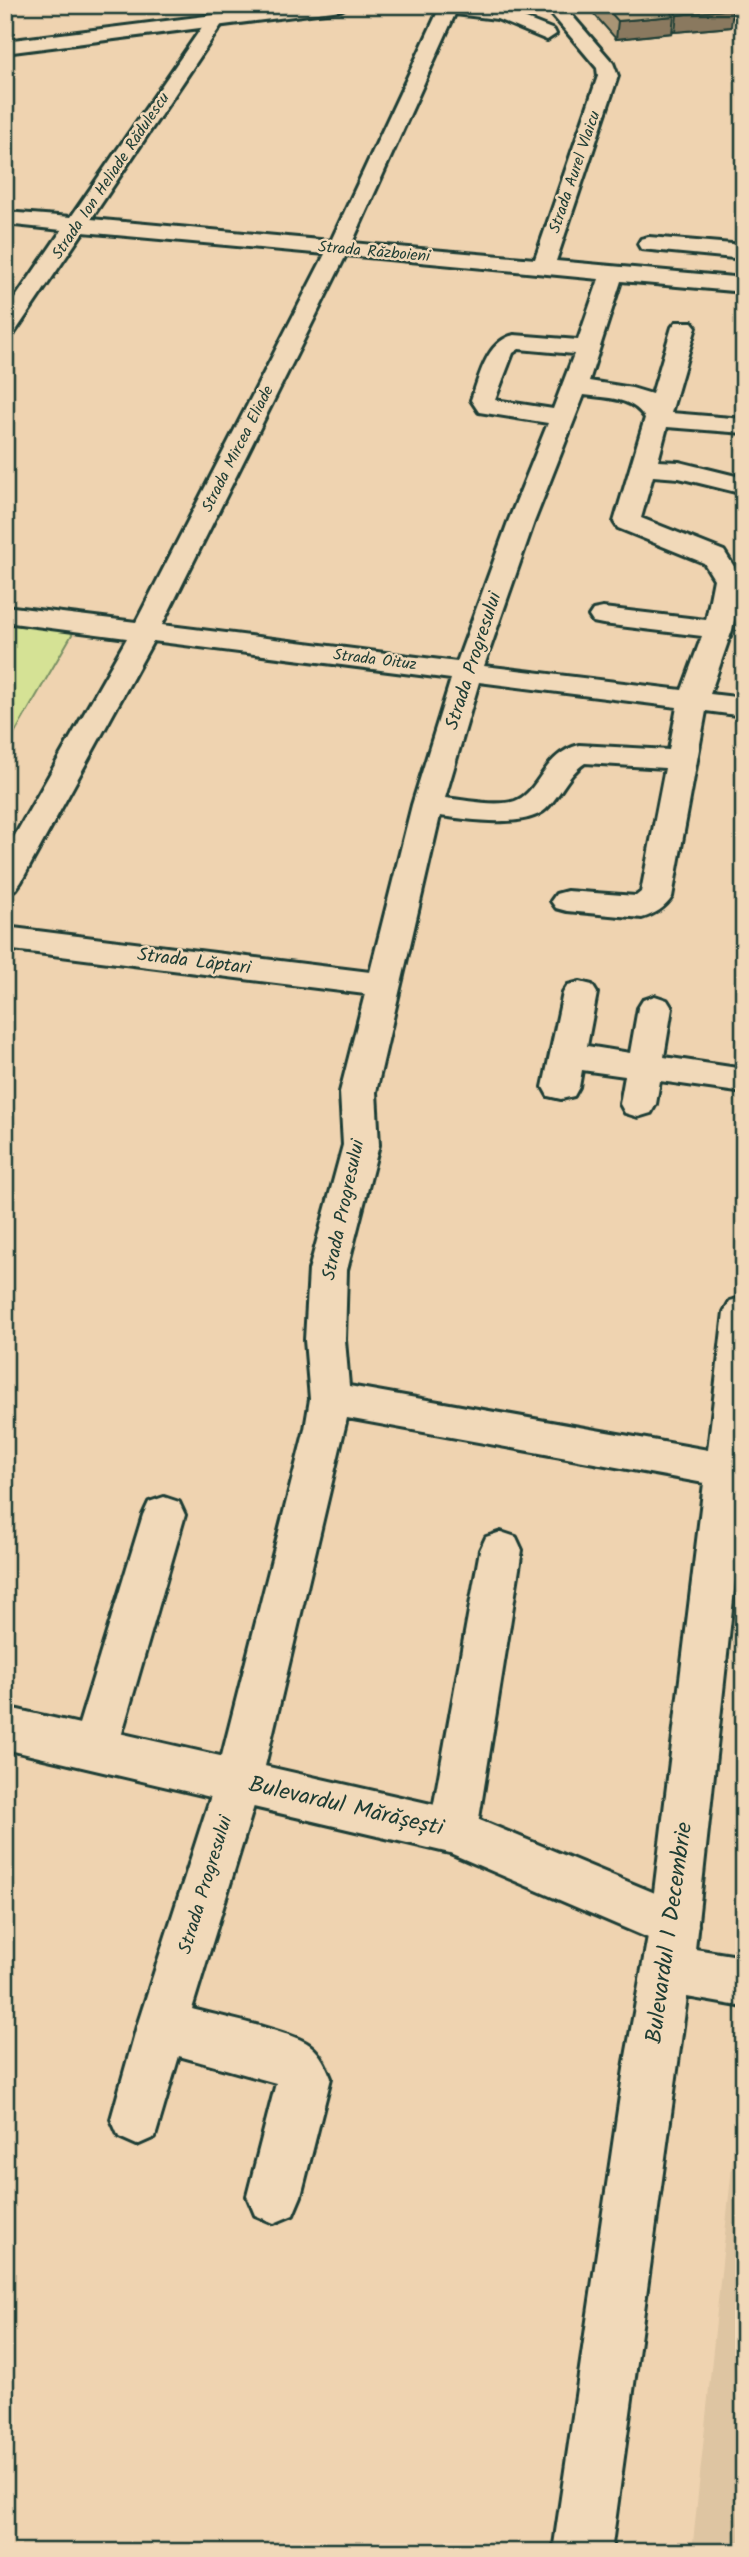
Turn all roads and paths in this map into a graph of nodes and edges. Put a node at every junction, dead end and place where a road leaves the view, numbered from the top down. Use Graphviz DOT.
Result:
graph roads {
  1 [pos="341,5"];
  2 [pos="553,5"];
  3 [pos="732,5"];
  4 [pos="450,7"];
  5 [pos="744,15"];
  6 [pos="215,21"];
  7 [pos="547,34"];
  8 [pos="5,47"];
  9 [pos="5,218"];
  10 [pos="78,225"];
  11 [pos="649,244"];
  12 [pos="338,249"];
  13 [pos="744,252"];
  14 [pos="543,267"];
  15 [pos="612,273"];
  16 [pos="744,285"];
  17 [pos="684,327"];
  18 [pos="5,330"];
  19 [pos="587,348"];
  20 [pos="575,386"];
  21 [pos="561,418"];
  22 [pos="658,419"];
  23 [pos="744,426"];
  24 [pos="641,467"];
  25 [pos="744,486"];
  26 [pos="5,614"];
  27 [pos="603,616"];
  28 [pos="718,630"];
  29 [pos="145,631"];
  30 [pos="468,671"];
  31 [pos="693,701"];
  32 [pos="744,707"];
  33 [pos="682,760"];
  34 [pos="427,805"];
  35 [pos="5,882"];
  36 [pos="567,901"];
  37 [pos="5,938"];
  38 [pos="383,985"];
  39 [pos="580,993"];
  40 [pos="655,1009"];
  41 [pos="645,1068"];
  42 [pos="744,1081"];
  43 [pos="638,1104"];
  44 [pos="744,1312"];
  45 [pos="330,1399"];
  46 [pos="725,1469"];
  47 [pos="164,1515"];
  48 [pos="500,1550"];
  49 [pos="5,1728"];
  50 [pos="95,1747"];
  51 [pos="238,1783"];
  52 [pos="453,1831"];
  53 [pos="671,1947"];
  54 [pos="744,1982"];
  55 [pos="162,2025"];
  56 [pos="137,2119"];
  57 [pos="274,2196"];
  58 [pos="582,2552"];
  1 -- 6 [label="street"];
  2 -- 14 [label="street, Strada Aurel Vlaicu"];
  3 -- 5 [label="street"];
  4 -- 7 [label="street"];
  4 -- 12 [label="street, Strada Mircea Eliade"];
  6 -- 8 [label="street"];
  6 -- 10 [label="street, Strada Ion Heliade Rădulescu"];
  9 -- 10 [label="street, Strada Războieni"];
  10 -- 12 [label="street, Strada Războieni"];
  10 -- 18 [label="street, Strada Ion Heliade Rădulescu"];
  11 -- 13 [label="street"];
  12 -- 14 [label="street, Strada Războieni"];
  12 -- 29 [label="street, Strada Mircea Eliade"];
  14 -- 15 [label="street, Strada Războieni"];
  15 -- 16 [label="street, Strada Războieni"];
  15 -- 19 [label="street, Strada Progresului"];
  17 -- 22 [label="street"];
  19 -- 20 [label="street, Strada Progresului"];
  19 -- 21 [label="street"];
  20 -- 21 [label="street, Strada Progresului"];
  20 -- 22 [label="street"];
  21 -- 30 [label="street, Strada Progresului"];
  22 -- 23 [label="street"];
  22 -- 24 [label="street"];
  24 -- 25 [label="street"];
  24 -- 28 [label="street"];
  26 -- 29 [label="street, Strada Oituz"];
  27 -- 28 [label="street"];
  28 -- 31 [label="street"];
  29 -- 30 [label="street, Strada Oituz"];
  29 -- 35 [label="street, Strada Mircea Eliade"];
  30 -- 31 [label="street, Strada Oituz"];
  30 -- 34 [label="street, Strada Progresului"];
  31 -- 32 [label="street, Strada Oituz"];
  31 -- 33 [label="street"];
  33 -- 34 [label="street"];
  33 -- 36 [label="street"];
  34 -- 38 [label="street, Strada Progresului"];
  37 -- 38 [label="street, Strada Lăptari"];
  38 -- 45 [label="street, Strada Progresului"];
  39 -- 41 [label="street"];
  40 -- 41 [label="street"];
  41 -- 42 [label="street"];
  41 -- 43 [label="street"];
  44 -- 46 [label="street, Bulevardul 1 Decembrie"];
  45 -- 46 [label="street"];
  45 -- 51 [label="street, Strada Progresului"];
  46 -- 53 [label="street, Bulevardul 1 Decembrie"];
  47 -- 50 [label="street"];
  48 -- 52 [label="street"];
  49 -- 50 [label="street, Bulevardul Mărășești"];
  50 -- 51 [label="street, Bulevardul Mărășești"];
  51 -- 52 [label="street, Bulevardul Mărășești"];
  51 -- 55 [label="street, Strada Progresului"];
  52 -- 53 [label="street, Bulevardul Mărășești"];
  53 -- 54 [label="street, Bulevardul Mărășești"];
  53 -- 58 [label="street, Bulevardul 1 Decembrie"];
  55 -- 56 [label="street, Strada Progresului"];
  55 -- 57 [label="street"];
}
